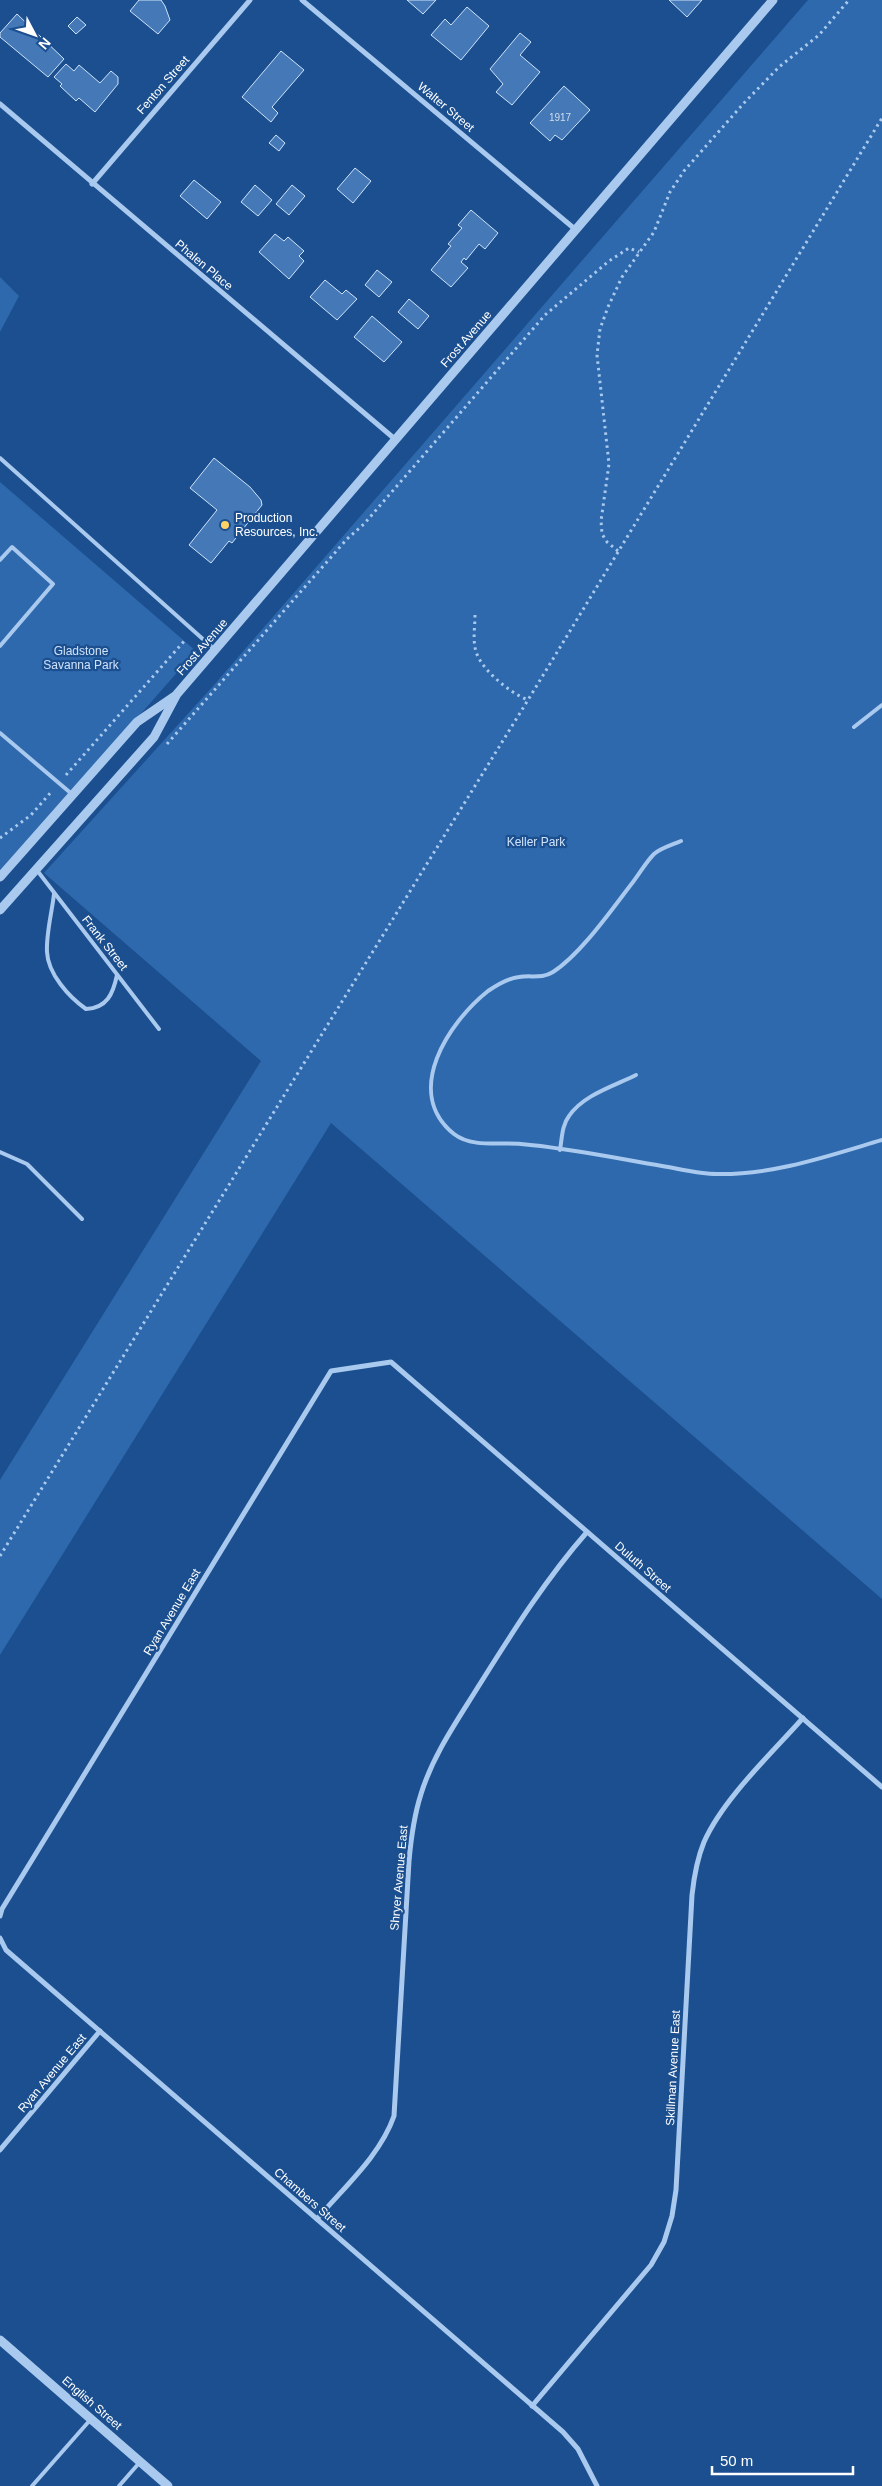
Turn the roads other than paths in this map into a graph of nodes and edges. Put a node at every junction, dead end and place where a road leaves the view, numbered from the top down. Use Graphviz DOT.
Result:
graph roads {
  1 [pos="250,0"];
  2 [pos="302,0"];
  3 [pos="773,0"];
  4 [pos="0,104"];
  5 [pos="92,184"];
  6 [pos="576,230"];
  7 [pos="396,440"];
  8 [pos="0,458"];
  9 [pos="0,560"];
  10 [pos="0,646"];
  11 [pos="216,651"];
  12 [pos="177,694"];
  13 [pos="882,705"];
  14 [pos="854,727"];
  15 [pos="0,734"];
  16 [pos="73,795"];
  17 [pos="681,841"];
  18 [pos="36,869"];
  19 [pos="0,877"];
  20 [pos="54,894"];
  21 [pos="0,910"];
  22 [pos="117,975"];
  23 [pos="159,1029"];
  24 [pos="636,1075"];
  25 [pos="882,1140"];
  26 [pos="560,1150"];
  27 [pos="0,1152"];
  28 [pos="82,1219"];
  29 [pos="391,1362"];
  30 [pos="587,1532"];
  31 [pos="803,1718"];
  32 [pos="882,1787"];
  33 [pos="0,1916"];
  34 [pos="0,1938"];
  35 [pos="100,2031"];
  36 [pos="0,2150"];
  37 [pos="317,2219"];
  38 [pos="0,2340"];
  39 [pos="532,2406"];
  40 [pos="91,2419"];
  41 [pos="140,2462"];
  42 [pos="32,2486"];
  43 [pos="119,2486"];
  44 [pos="168,2486"];
  45 [pos="597,2486"];
  1 -- 5 [label="street, Fenton Street"];
  2 -- 6 [label="street, Walter Street"];
  3 -- 6 [label="street, Frost Avenue"];
  4 -- 5 [label="street, Phalen Place"];
  5 -- 7 [label="street, Phalen Place"];
  6 -- 7 [label="street, Frost Avenue"];
  7 -- 11 [label="street, Frost Avenue"];
  8 -- 11 [label="lane"];
  9 -- 10 [label="lane"];
  11 -- 12 [label="street, Frost Avenue"];
  12 -- 16 [label="street, Frost Avenue"];
  12 -- 18 [label="street, Frost Avenue"];
  13 -- 14 [label="lane"];
  15 -- 16 [label="lane"];
  16 -- 19 [label="street, Frost Avenue"];
  17 -- 26 [label="lane"];
  18 -- 20 [label="lane, Frank Street"];
  18 -- 21 [label="street, Frost Avenue"];
  20 -- 22 [label="lane, Frank Street"];
  20 -- 22 [label="lane"];
  22 -- 23 [label="lane, Frank Street"];
  24 -- 26 [label="lane"];
  25 -- 26 [label="lane"];
  27 -- 28 [label="lane"];
  29 -- 30 [label="street, Duluth Street"];
  29 -- 33 [label="street, Ryan Avenue East"];
  30 -- 31 [label="street, Duluth Street"];
  30 -- 37 [label="street, Shryer Avenue East"];
  31 -- 32 [label="street, Duluth Street"];
  31 -- 39 [label="street, Skillman Avenue East"];
  34 -- 35 [label="street, Chambers Street"];
  35 -- 36 [label="street, Ryan Avenue East"];
  35 -- 37 [label="street, Chambers Street"];
  37 -- 39 [label="street, Chambers Street"];
  38 -- 40 [label="street, English Street"];
  39 -- 45 [label="street, Chambers Street"];
  40 -- 41 [label="street, English Street"];
  40 -- 42 [label="lane"];
  41 -- 43 [label="lane"];
  41 -- 44 [label="street, English Street"];
}
